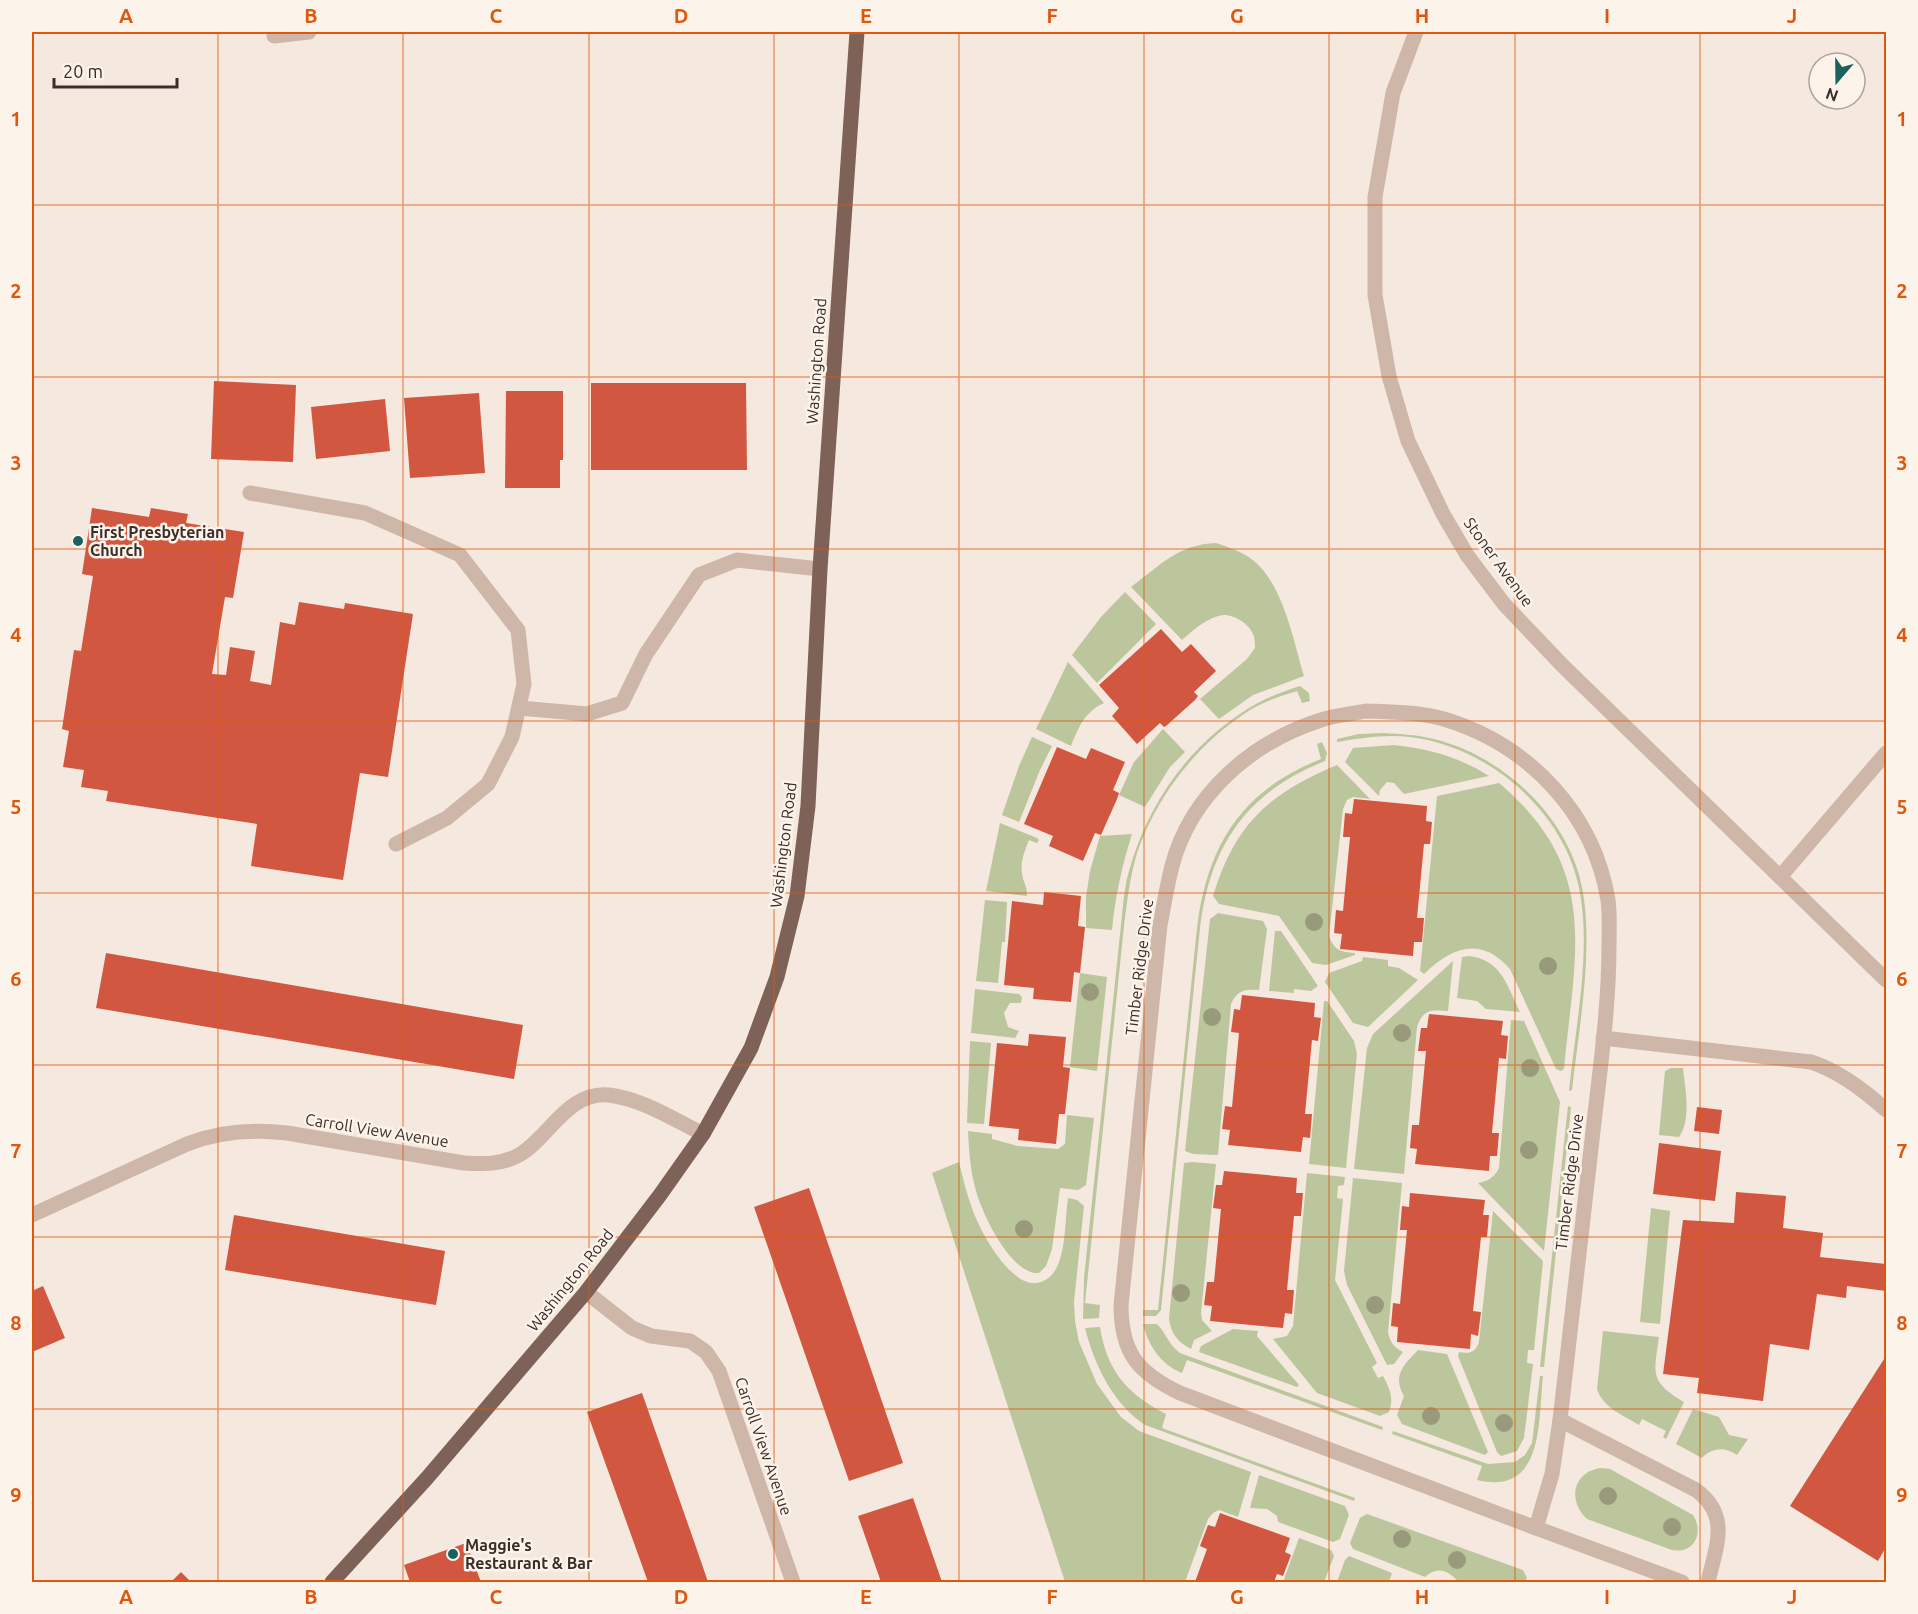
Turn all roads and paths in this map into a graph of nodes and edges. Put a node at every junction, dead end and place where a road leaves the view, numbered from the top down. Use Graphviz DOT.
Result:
graph roads {
  1 [pos="309,32"];
  2 [pos="857,32"];
  3 [pos="1416,32"];
  4 [pos="274,36"];
  5 [pos="250,493"];
  6 [pos="820,569"];
  7 [pos="519,708"];
  8 [pos="1887,753"];
  9 [pos="396,844"];
  10 [pos="1780,877"];
  11 [pos="1887,980"];
  12 [pos="1603,1038"];
  13 [pos="1887,1110"];
  14 [pos="703,1134"];
  15 [pos="32,1215"];
  16 [pos="586,1292"];
  17 [pos="1560,1420"];
  18 [pos="1536,1528"];
  19 [pos="332,1582"];
  20 [pos="793,1582"];
  21 [pos="1682,1582"];
  22 [pos="1708,1582"];
  1 -- 4 [label="street"];
  2 -- 6 [label="main road, Washington Road"];
  3 -- 10 [label="street, Stoner Avenue"];
  5 -- 7 [label="street"];
  6 -- 7 [label="street"];
  6 -- 14 [label="main road, Washington Road"];
  7 -- 9 [label="street"];
  8 -- 10 [label="street"];
  10 -- 11 [label="street, Stoner Avenue"];
  12 -- 13 [label="street"];
  12 -- 17 [label="street, Timber Ridge Drive"];
  12 -- 18 [label="street, Timber Ridge Drive"];
  14 -- 15 [label="street, Carroll View Avenue"];
  14 -- 16 [label="main road, Washington Road"];
  16 -- 19 [label="main road, Washington Road"];
  16 -- 20 [label="street, Carroll View Avenue"];
  17 -- 18 [label="street, Timber Ridge Drive"];
  17 -- 22 [label="street"];
  18 -- 21 [label="street, Timber Ridge Drive"];
}
